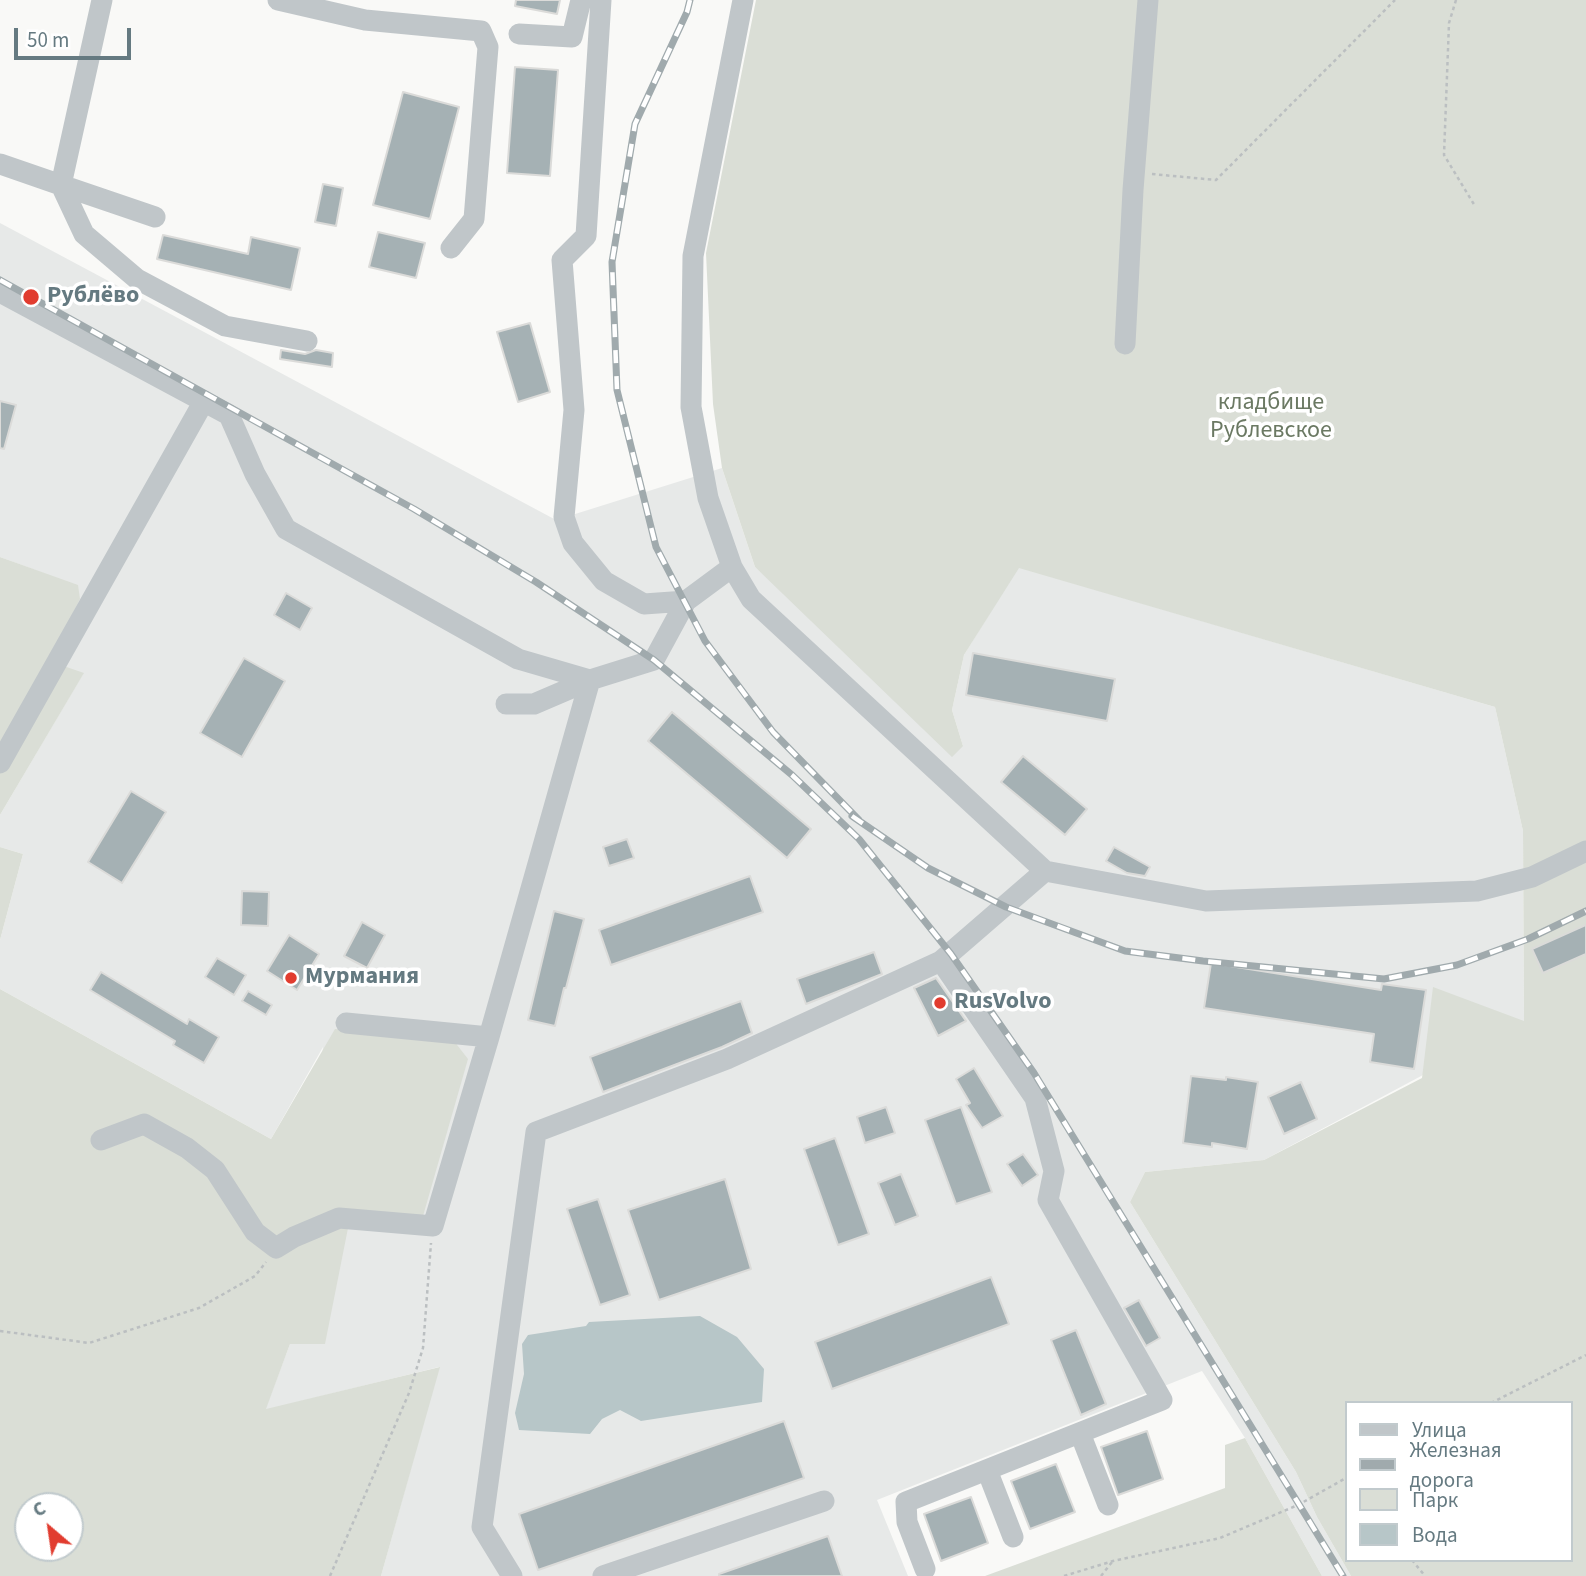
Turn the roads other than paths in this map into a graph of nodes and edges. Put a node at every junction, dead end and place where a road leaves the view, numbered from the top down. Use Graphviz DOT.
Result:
graph roads {
  1 [pos="102,0"];
  2 [pos="278,0"];
  3 [pos="581,0"];
  4 [pos="601,0"];
  5 [pos="743,0"];
  6 [pos="1148,0"];
  7 [pos="519,34"];
  8 [pos="0,164"];
  9 [pos="61,185"];
  10 [pos="155,217"];
  11 [pos="451,248"];
  12 [pos="0,292"];
  13 [pos="307,341"];
  14 [pos="1125,344"];
  15 [pos="204,401"];
  16 [pos="732,567"];
  17 [pos="686,601"];
  18 [pos="590,680"];
  19 [pos="506,704"];
  20 [pos="0,764"];
  21 [pos="1586,851"];
  22 [pos="1045,871"];
  23 [pos="941,961"];
  24 [pos="346,1023"];
  25 [pos="489,1037"];
  26 [pos="100,1140"];
  27 [pos="1080,1433"];
  28 [pos="988,1470"];
  29 [pos="824,1501"];
  30 [pos="1108,1505"];
  31 [pos="1013,1537"];
  32 [pos="925,1569"];
  33 [pos="512,1576"];
  34 [pos="603,1576"];
  1 -- 9 [label="lane"];
  2 -- 11 [label="lane"];
  3 -- 7 [label="lane"];
  4 -- 17 [label="lane"];
  5 -- 16 [label="lane"];
  6 -- 14 [label="lane"];
  8 -- 9 [label="lane"];
  9 -- 10 [label="lane"];
  9 -- 13 [label="lane"];
  12 -- 15 [label="lane"];
  15 -- 18 [label="lane"];
  15 -- 20 [label="lane"];
  16 -- 17 [label="lane"];
  16 -- 22 [label="lane"];
  17 -- 18 [label="lane"];
  18 -- 19 [label="lane"];
  18 -- 25 [label="lane"];
  21 -- 22 [label="lane"];
  22 -- 23 [label="lane"];
  23 -- 27 [label="lane"];
  23 -- 33 [label="lane"];
  24 -- 25 [label="lane"];
  25 -- 26 [label="lane"];
  27 -- 28 [label="lane"];
  27 -- 30 [label="lane"];
  28 -- 31 [label="lane"];
  28 -- 32 [label="lane"];
  29 -- 34 [label="lane"];
}
